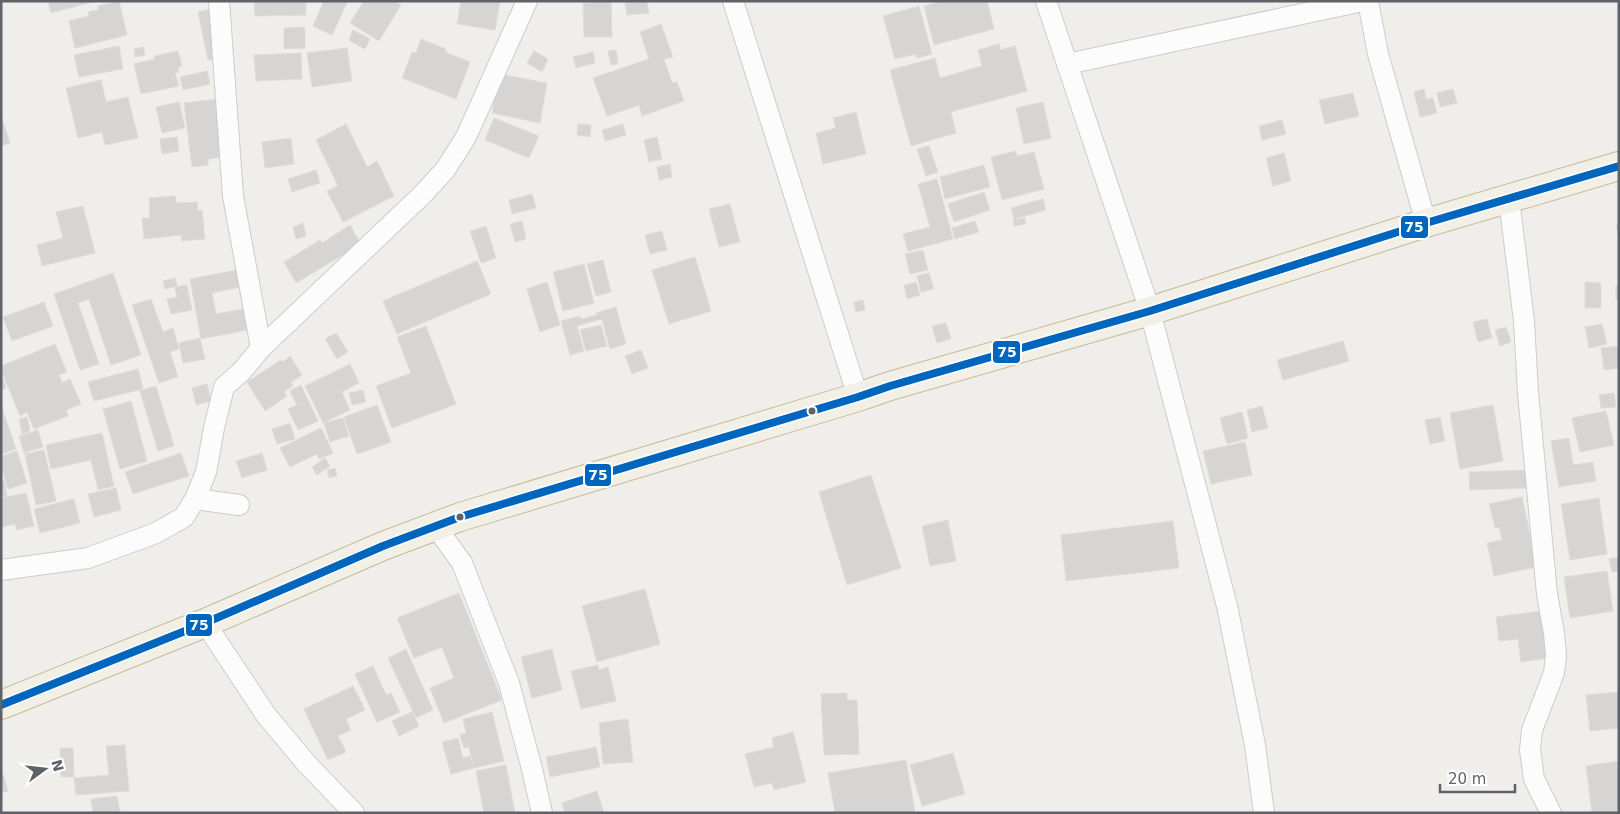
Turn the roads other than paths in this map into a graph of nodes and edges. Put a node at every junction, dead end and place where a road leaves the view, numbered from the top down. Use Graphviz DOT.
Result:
graph roads {
  1 [pos="219,1"];
  2 [pos="527,1"];
  3 [pos="733,1"];
  4 [pos="1046,1"];
  5 [pos="1363,1"];
  6 [pos="1368,1"];
  7 [pos="1068,64"];
  8 [pos="1619,166"];
  9 [pos="1509,199"];
  10 [pos="1426,223"];
  11 [pos="1150,311"];
  12 [pos="261,348"];
  13 [pos="858,397"];
  14 [pos="195,499"];
  15 [pos="238,505"];
  16 [pos="436,527"];
  17 [pos="1,570"];
  18 [pos="205,623"];
  19 [pos="1,705"];
  20 [pos="354,813"];
  21 [pos="542,813"];
  22 [pos="1264,813"];
  23 [pos="1551,813"];
  1 -- 12 [label="street"];
  2 -- 12 [label="street"];
  3 -- 13 [label="street"];
  4 -- 7 [label="street"];
  5 -- 7 [label="street"];
  6 -- 10 [label="street"];
  7 -- 11 [label="street"];
  8 -- 9 [label="highway"];
  9 -- 10 [label="highway"];
  9 -- 23 [label="street"];
  10 -- 11 [label="highway"];
  11 -- 13 [label="highway"];
  11 -- 22 [label="street"];
  12 -- 14 [label="street"];
  13 -- 16 [label="highway"];
  14 -- 15 [label="street"];
  14 -- 17 [label="street"];
  16 -- 18 [label="highway"];
  16 -- 21 [label="street"];
  18 -- 19 [label="highway"];
  18 -- 20 [label="street"];
}
